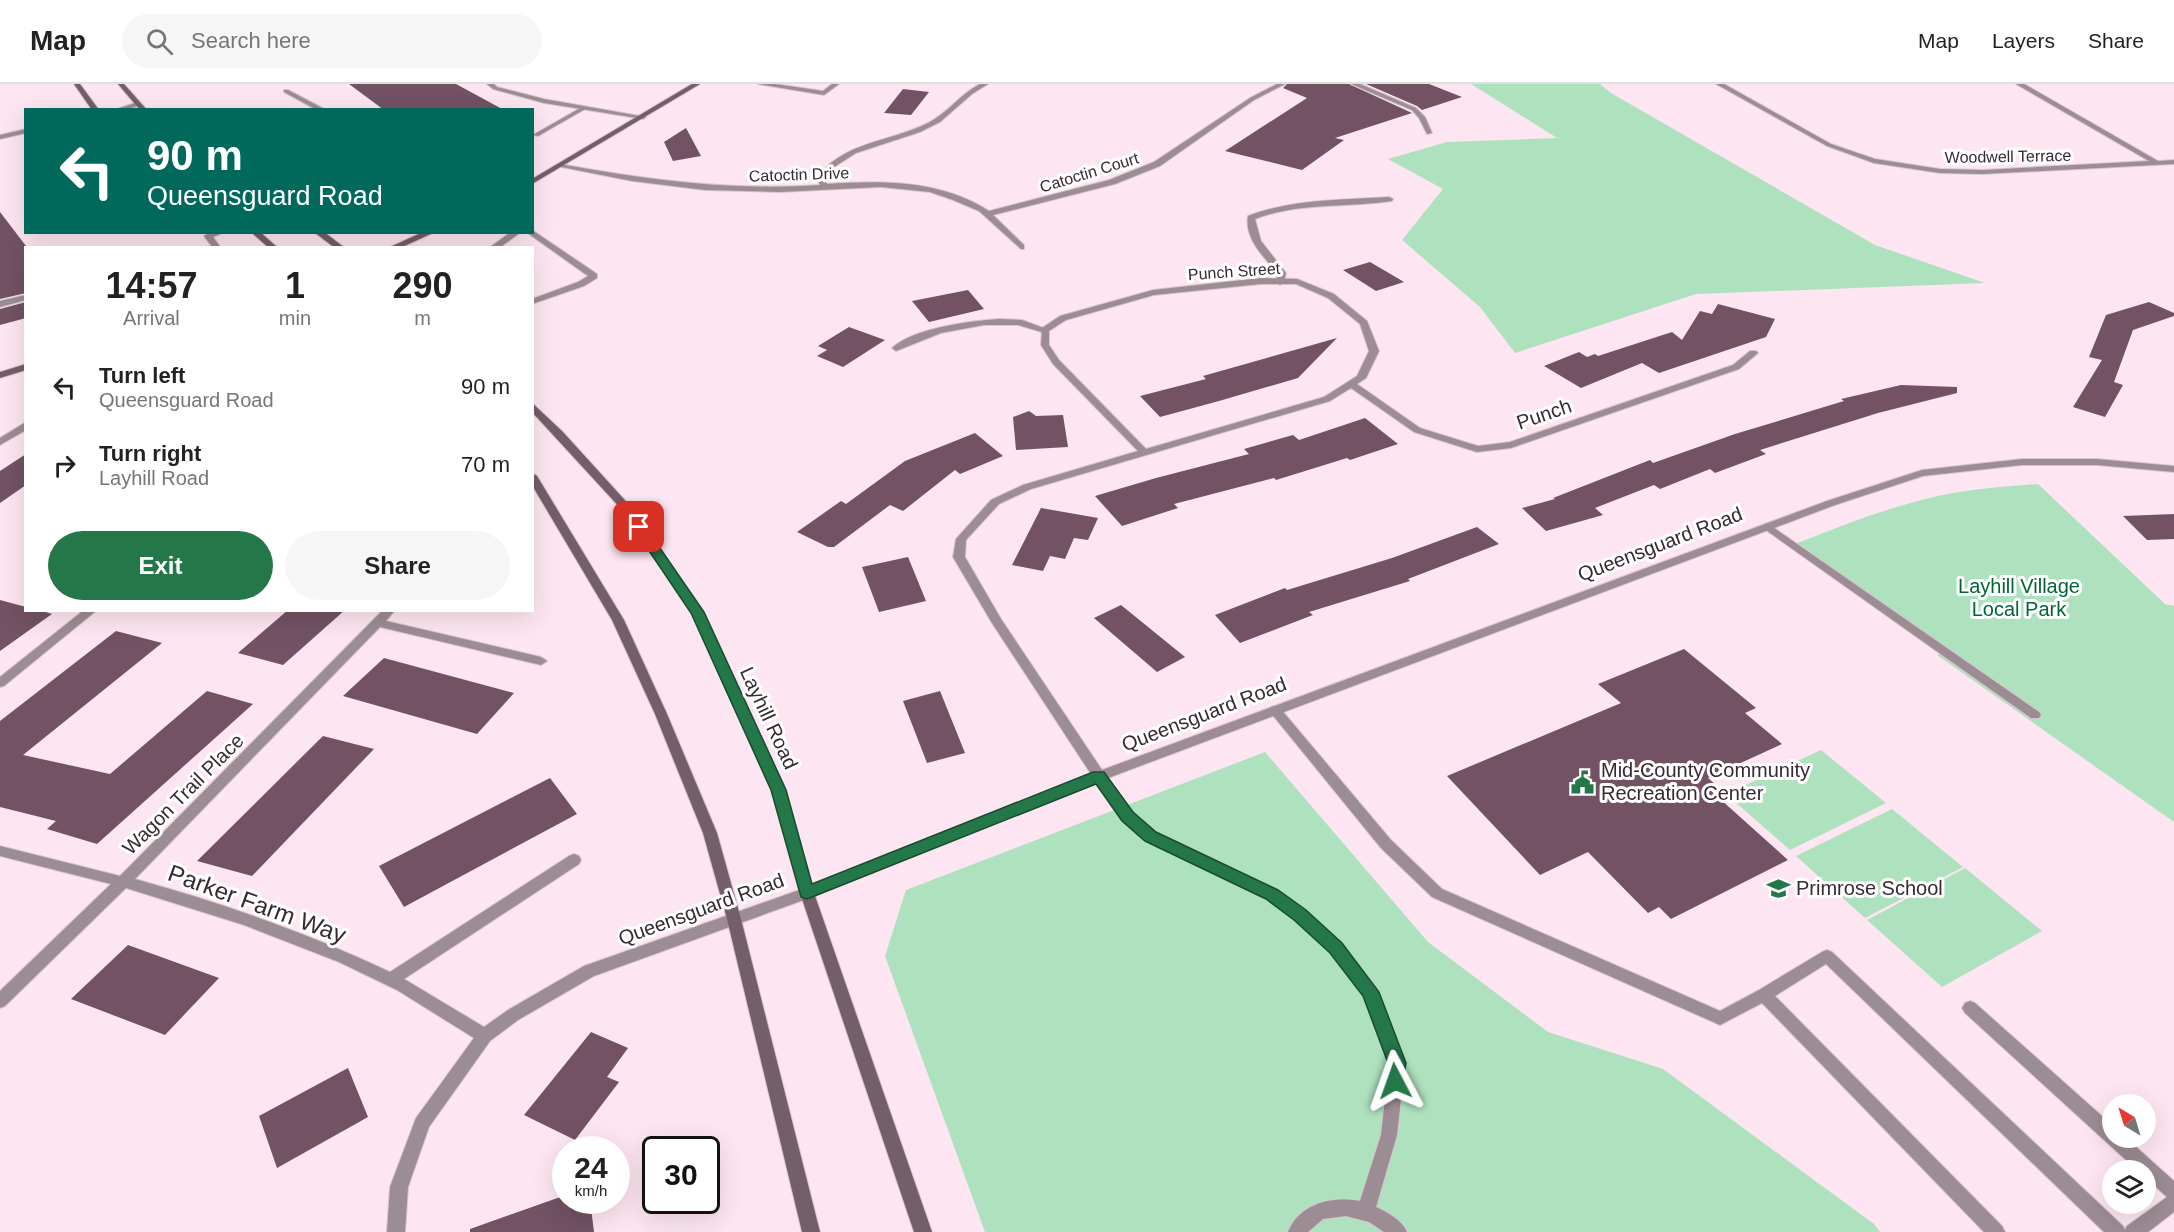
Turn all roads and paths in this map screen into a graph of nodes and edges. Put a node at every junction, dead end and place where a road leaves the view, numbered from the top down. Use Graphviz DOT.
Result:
graph roads {
  1 [pos="77,84"];
  2 [pos="121,84"];
  3 [pos="490,84"];
  4 [pos="697,84"];
  5 [pos="761,84"];
  6 [pos="836,84"];
  7 [pos="984,84"];
  8 [pos="1282,84"];
  9 [pos="1354,84"];
  10 [pos="1719,84"];
  11 [pos="2019,84"];
  12 [pos="286,91"];
  13 [pos="141,107"];
  14 [pos="95,108"];
  15 [pos="319,108"];
  16 [pos="584,108"];
  17 [pos="643,117"];
  18 [pos="24,127"];
  19 [pos="24,131"];
  20 [pos="0,133"];
  21 [pos="1429,133"];
  22 [pos="536,135"];
  23 [pos="0,137"];
  24 [pos="2174,162"];
  25 [pos="2158,163"];
  26 [pos="560,166"];
  27 [pos="534,181"];
  28 [pos="824,186"];
  29 [pos="1389,199"];
  30 [pos="988,214"];
  31 [pos="534,233"];
  32 [pos="214,234"];
  33 [pos="257,234"];
  34 [pos="321,234"];
  35 [pos="426,234"];
  36 [pos="514,234"];
  37 [pos="216,246"];
  38 [pos="272,246"];
  39 [pos="338,246"];
  40 [pos="397,246"];
  41 [pos="497,246"];
  42 [pos="1021,247"];
  43 [pos="1280,282"];
  44 [pos="24,298"];
  45 [pos="534,301"];
  46 [pos="0,304"];
  47 [pos="1045,330"];
  48 [pos="896,348"];
  49 [pos="1753,353"];
  50 [pos="24,368"];
  51 [pos="0,375"];
  52 [pos="1351,384"];
  53 [pos="534,408"];
  54 [pos="24,426"];
  55 [pos="0,442"];
  56 [pos="1145,453"];
  57 [pos="2174,469"];
  58 [pos="534,479"];
  59 [pos="1767,526"];
  60 [pos="89,612"];
  61 [pos="388,612"];
  62 [pos="378,623"];
  63 [pos="542,661"];
  64 [pos="0,683"];
  65 [pos="1275,711"];
  66 [pos="2035,715"];
  67 [pos="1099,776"];
  68 [pos="0,851"];
  69 [pos="574,860"];
  70 [pos="124,881"];
  71 [pos="807,893"];
  72 [pos="734,919"];
  73 [pos="390,980"];
  74 [pos="1764,995"];
  75 [pos="0,1001"];
  76 [pos="1970,1008"];
  77 [pos="484,1036"];
  78 [pos="2102,1128"];
  79 [pos="2124,1148"];
  80 [pos="2174,1192"];
  81 [pos="2174,1202"];
  82 [pos="1366,1210"];
  83 [pos="396,1232"];
  84 [pos="811,1232"];
  85 [pos="923,1232"];
  86 [pos="1297,1232"];
  87 [pos="1398,1232"];
  88 [pos="1996,1232"];
  89 [pos="2117,1232"];
  90 [pos="2133,1232"];
  1 -- 14 [label="main road"];
  2 -- 13 [label="main road"];
  3 -- 16 [label="street"];
  4 -- 17 [label="main road"];
  5 -- 6 [label="street"];
  7 -- 28 [label="street"];
  8 -- 30 [label="street, Catoctin Court"];
  9 -- 21 [label="street"];
  10 -- 25 [label="street, Woodwell Terrace"];
  11 -- 25 [label="street"];
  12 -- 15 [label="street"];
  16 -- 17 [label="street"];
  16 -- 22 [label="street"];
  17 -- 26 [label="main road"];
  18 -- 20 [label="street"];
  19 -- 23 [label="street"];
  24 -- 25 [label="street, Woodwell Terrace"];
  26 -- 27 [label="main road"];
  26 -- 28 [label="street, Catoctin Drive"];
  28 -- 30 [label="street, Catoctin Drive"];
  29 -- 43 [label="street"];
  30 -- 42 [label="street, Catoctin Drive"];
  31 -- 45 [label="street"];
  32 -- 37 [label="street"];
  33 -- 38 [label="main road"];
  34 -- 39 [label="main road"];
  35 -- 40 [label="main road"];
  36 -- 41 [label="street"];
  43 -- 47 [label="street, Punch Street"];
  43 -- 52 [label="street, Punch Street"];
  44 -- 46 [label="street"];
  47 -- 48 [label="street"];
  47 -- 56 [label="street"];
  49 -- 52 [label="street, Punch"];
  50 -- 51 [label="main road"];
  52 -- 56 [label="street, Punch Street"];
  53 -- 71 [label="main road, Layhill Road"];
  54 -- 55 [label="street"];
  56 -- 67 [label="street, Punch Street"];
  57 -- 59 [label="street, Queensguard Road"];
  58 -- 72 [label="main road"];
  59 -- 65 [label="street, Queensguard Road"];
  59 -- 66 [label="street"];
  60 -- 64 [label="street"];
  61 -- 62 [label="street, Wagon Trail Place"];
  62 -- 63 [label="street"];
  62 -- 70 [label="street, Wagon Trail Place"];
  65 -- 67 [label="street, Queensguard Road"];
  65 -- 74 [label="street"];
  67 -- 71 [label="street, Queensguard Road"];
  67 -- 82 [label="street, Punch Street"];
  68 -- 70 [label="street, Parker Farm Way"];
  69 -- 73 [label="street"];
  70 -- 73 [label="street, Parker Farm Way"];
  70 -- 75 [label="street, Wagon Trail Place"];
  71 -- 72 [label="street, Queensguard Road"];
  71 -- 85 [label="main road, Layhill Road"];
  72 -- 77 [label="street, Queensguard Road"];
  72 -- 84 [label="main road"];
  73 -- 77 [label="street, Parker Farm Way"];
  74 -- 88 [label="street"];
  74 -- 89 [label="street"];
  76 -- 78 [label="street"];
  77 -- 83 [label="street, Queensguard Road"];
  79 -- 80 [label="street"];
  81 -- 90 [label="street"];
  82 -- 86 [label="street"];
  82 -- 87 [label="street"];
}
